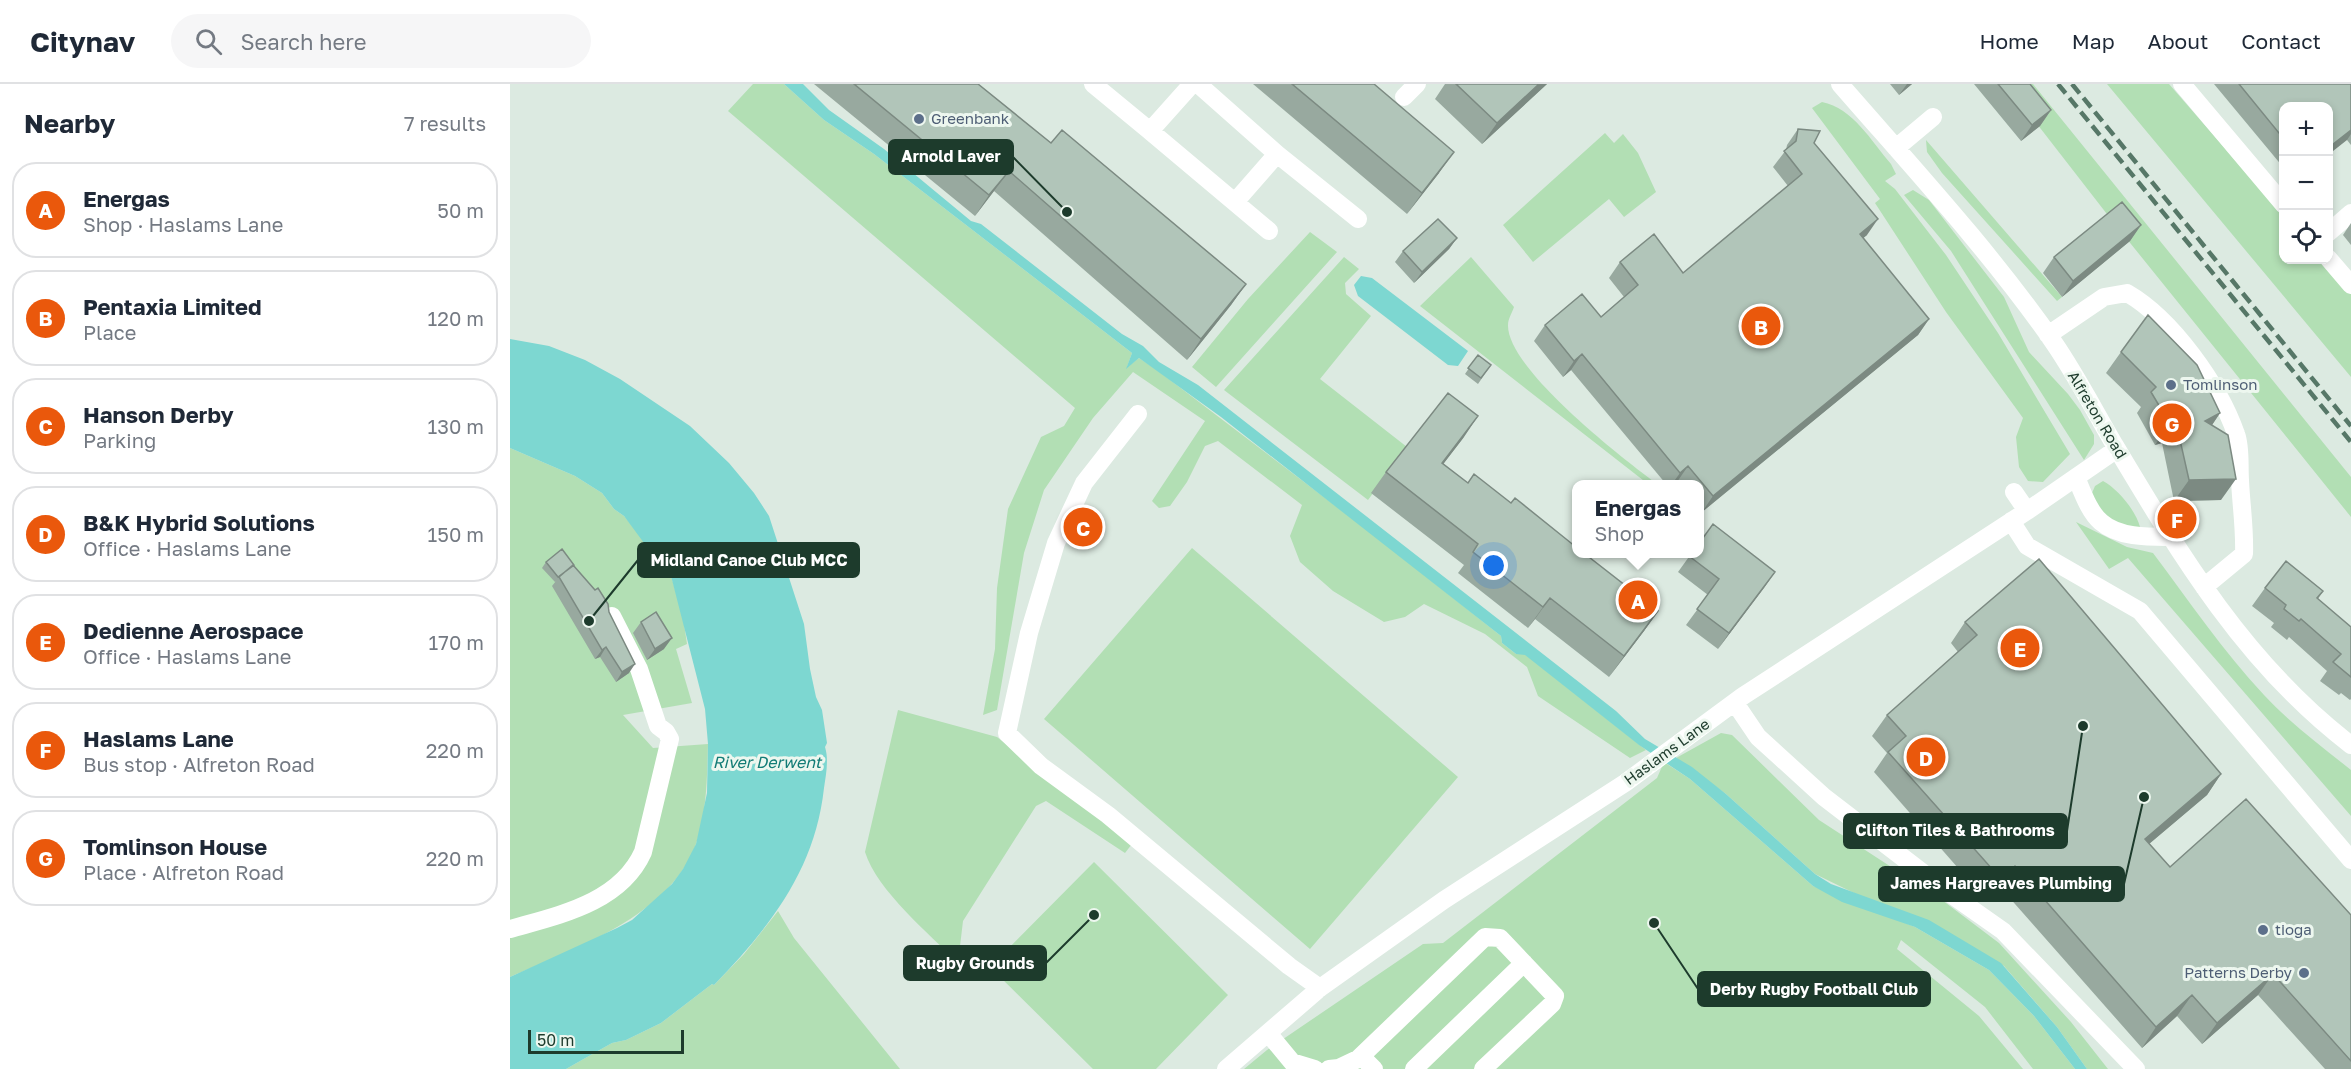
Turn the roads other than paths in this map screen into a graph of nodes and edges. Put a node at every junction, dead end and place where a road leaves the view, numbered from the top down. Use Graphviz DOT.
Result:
graph roads {
  1 [pos="1094,84"];
  2 [pos="1192,84"];
  3 [pos="1198,84"];
  4 [pos="1840,84"];
  5 [pos="2182,84"];
  6 [pos="1933,117"];
  7 [pos="1150,131"];
  8 [pos="1896,148"];
  9 [pos="1277,154"];
  10 [pos="2279,200"];
  11 [pos="1235,202"];
  12 [pos="2351,213"];
  13 [pos="1358,219"];
  14 [pos="2333,229"];
  15 [pos="1269,231"];
  16 [pos="2333,264"];
  17 [pos="2351,285"];
  18 [pos="2048,335"];
  19 [pos="1138,414"];
  20 [pos="2117,448"];
  21 [pos="2076,477"];
  22 [pos="2013,492"];
  23 [pos="2027,511"];
  24 [pos="2010,521"];
  25 [pos="2173,537"];
  26 [pos="2204,587"];
  27 [pos="612,616"];
  28 [pos="1735,703"];
  29 [pos="2351,745"];
  30 [pos="2351,860"];
  31 [pos="510,928"];
  32 [pos="1524,963"];
  33 [pos="1320,988"];
  34 [pos="1268,1033"];
  35 [pos="1368,1063"];
  36 [pos="1226,1069"];
  37 [pos="1315,1069"];
  38 [pos="1329,1069"];
  39 [pos="1414,1069"];
  40 [pos="1483,1069"];
  41 [pos="2136,1069"];
  1 -- 7 [label="street"];
  2 -- 7 [label="street"];
  3 -- 9 [label="street"];
  4 -- 8 [label="street, Alfreton Road"];
  5 -- 10 [label="street"];
  6 -- 8 [label="street"];
  7 -- 11 [label="street"];
  8 -- 18 [label="street, Alfreton Road"];
  9 -- 11 [label="street"];
  9 -- 13 [label="street"];
  11 -- 15 [label="street"];
  12 -- 14 [label="street"];
  16 -- 17 [label="street"];
  18 -- 20 [label="street, Alfreton Road"];
  18 -- 26 [label="street"];
  19 -- 33 [label="street"];
  20 -- 21 [label="street, Haslams Lane"];
  20 -- 25 [label="street, Alfreton Road"];
  21 -- 23 [label="street, Haslams Lane"];
  21 -- 25 [label="street"];
  22 -- 23 [label="street"];
  23 -- 24 [label="street, Haslams Lane"];
  24 -- 28 [label="street, Haslams Lane"];
  24 -- 30 [label="street"];
  25 -- 26 [label="street, Alfreton Road"];
  26 -- 29 [label="street, Alfreton Road"];
  27 -- 31 [label="street"];
  28 -- 33 [label="street, Haslams Lane"];
  28 -- 41 [label="street"];
  32 -- 35 [label="street"];
  32 -- 39 [label="street"];
  32 -- 40 [label="street"];
  33 -- 34 [label="street, Haslams Lane"];
  34 -- 36 [label="street, Haslams Lane"];
  34 -- 37 [label="street"];
  35 -- 38 [label="street"];
}
